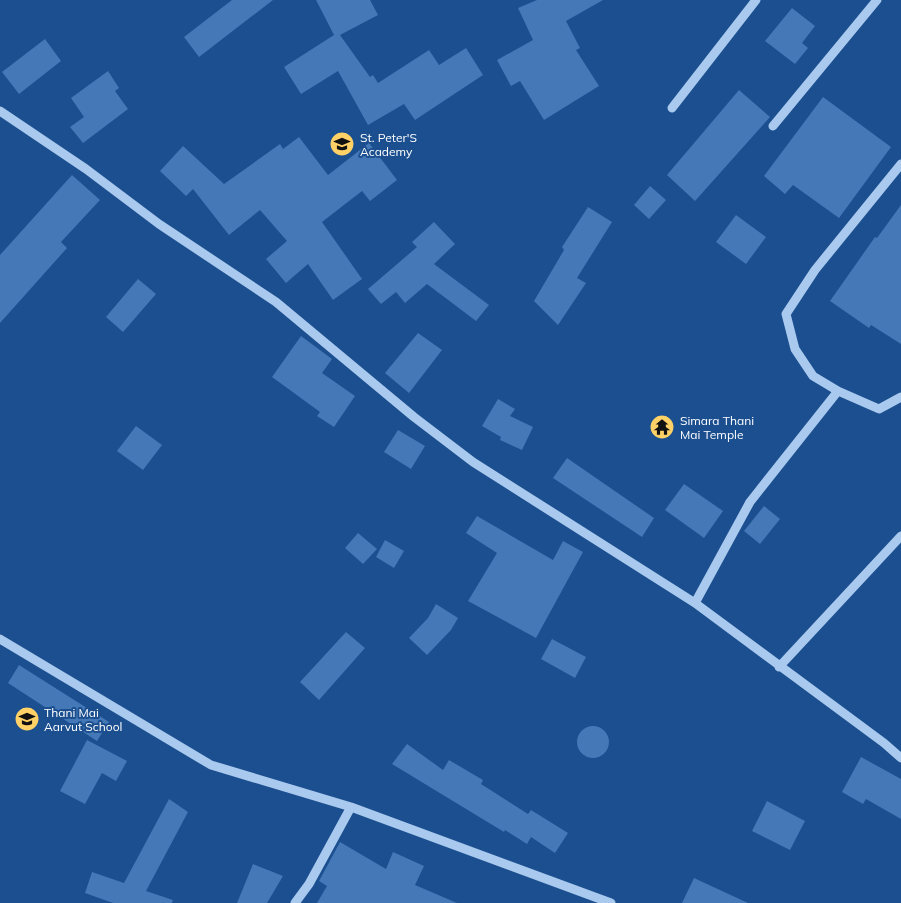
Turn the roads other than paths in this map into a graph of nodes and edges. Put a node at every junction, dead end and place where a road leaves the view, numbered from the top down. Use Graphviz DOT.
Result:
graph roads {
  1 [pos="756,0"];
  2 [pos="877,0"];
  3 [pos="672,108"];
  4 [pos="0,111"];
  5 [pos="773,126"];
  6 [pos="901,164"];
  7 [pos="838,391"];
  8 [pos="901,397"];
  9 [pos="901,536"];
  10 [pos="695,603"];
  11 [pos="0,639"];
  12 [pos="779,667"];
  13 [pos="901,758"];
  14 [pos="351,807"];
  15 [pos="295,903"];
  16 [pos="611,903"];
  1 -- 3 [label="street"];
  2 -- 5 [label="street"];
  4 -- 10 [label="street"];
  6 -- 7 [label="street"];
  7 -- 8 [label="street"];
  7 -- 10 [label="street"];
  9 -- 12 [label="street"];
  10 -- 12 [label="street"];
  11 -- 14 [label="street"];
  12 -- 13 [label="street"];
  14 -- 15 [label="street"];
  14 -- 16 [label="street"];
}
